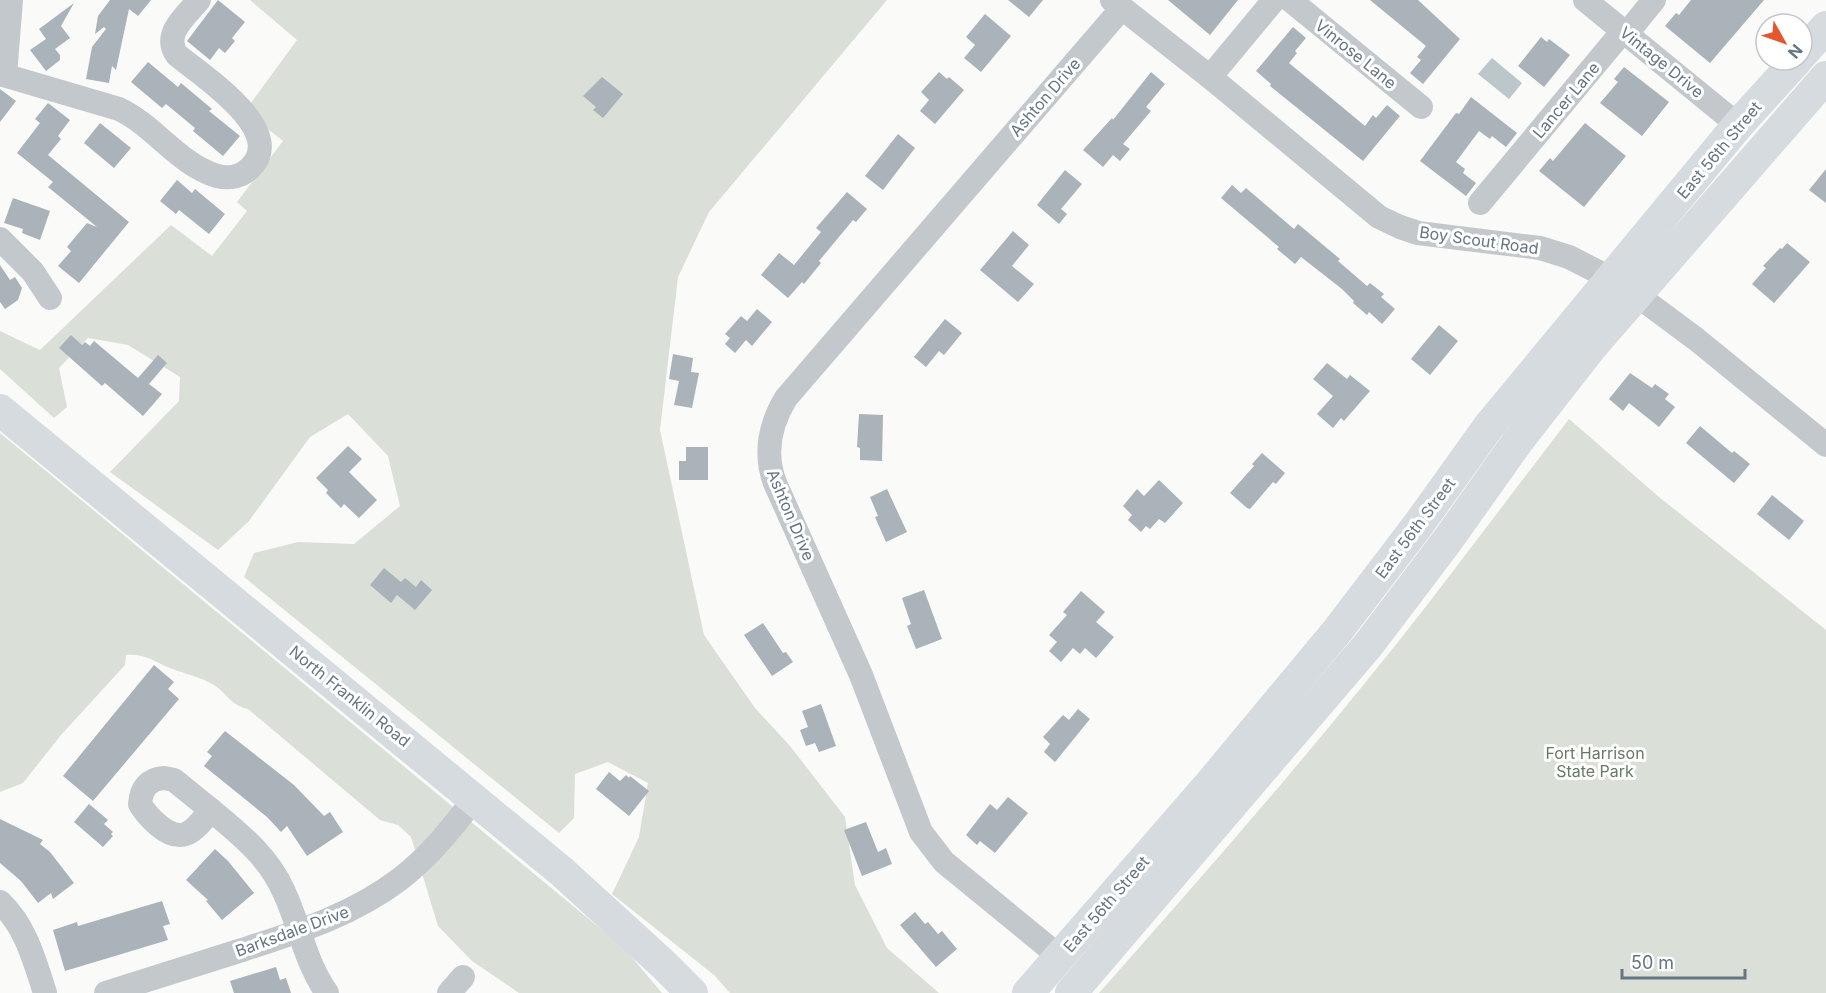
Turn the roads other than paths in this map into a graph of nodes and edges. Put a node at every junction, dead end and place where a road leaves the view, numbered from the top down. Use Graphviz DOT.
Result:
graph roads {
  1 [pos="11,0"];
  2 [pos="199,0"];
  3 [pos="1274,0"];
  4 [pos="1290,0"];
  5 [pos="1585,0"];
  6 [pos="1654,0"];
  7 [pos="1117,4"];
  8 [pos="1826,27"];
  9 [pos="1623,31"];
  10 [pos="1814,40"];
  11 [pos="1786,72"];
  12 [pos="3,74"];
  13 [pos="1210,77"];
  14 [pos="1826,77"];
  15 [pos="1421,107"];
  16 [pos="1738,124"];
  17 [pos="1480,203"];
  18 [pos="0,239"];
  19 [pos="1612,279"];
  20 [pos="1638,296"];
  21 [pos="50,298"];
  22 [pos="0,410"];
  23 [pos="1826,445"];
  24 [pos="475,798"];
  25 [pos="211,810"];
  26 [pos="0,902"];
  27 [pos="299,932"];
  28 [pos="1060,957"];
  29 [pos="45,993"];
  30 [pos="106,993"];
  31 [pos="327,993"];
  32 [pos="692,993"];
  33 [pos="1028,993"];
  34 [pos="1071,993"];
  1 -- 12 [label="street"];
  2 -- 12 [label="street"];
  3 -- 13 [label="street"];
  4 -- 15 [label="street, Vinrose Lane"];
  5 -- 9 [label="street, Vintage Drive"];
  6 -- 9 [label="street, Lancer Lane"];
  7 -- 13 [label="street, Boy Scout Road"];
  7 -- 28 [label="street, Ashton Drive"];
  8 -- 10 [label="main road"];
  9 -- 16 [label="street, Vintage Drive"];
  9 -- 17 [label="street, Lancer Lane"];
  11 -- 16 [label="main road, East 56th Street"];
  13 -- 19 [label="street, Boy Scout Road"];
  14 -- 20 [label="main road, East 56th Street"];
  16 -- 19 [label="main road, East 56th Street"];
  18 -- 21 [label="street"];
  19 -- 20 [label="street, Boy Scout Road"];
  19 -- 28 [label="main road, East 56th Street"];
  20 -- 23 [label="street, Boy Scout Road"];
  20 -- 34 [label="main road, East 56th Street"];
  22 -- 24 [label="main road, North Franklin Road"];
  24 -- 27 [label="street, Barksdale Drive"];
  24 -- 32 [label="main road, North Franklin Road"];
  25 -- 27 [label="street"];
  26 -- 29 [label="street"];
  27 -- 30 [label="street, Barksdale Drive"];
  27 -- 31 [label="street"];
  28 -- 33 [label="main road, East 56th Street"];
}
